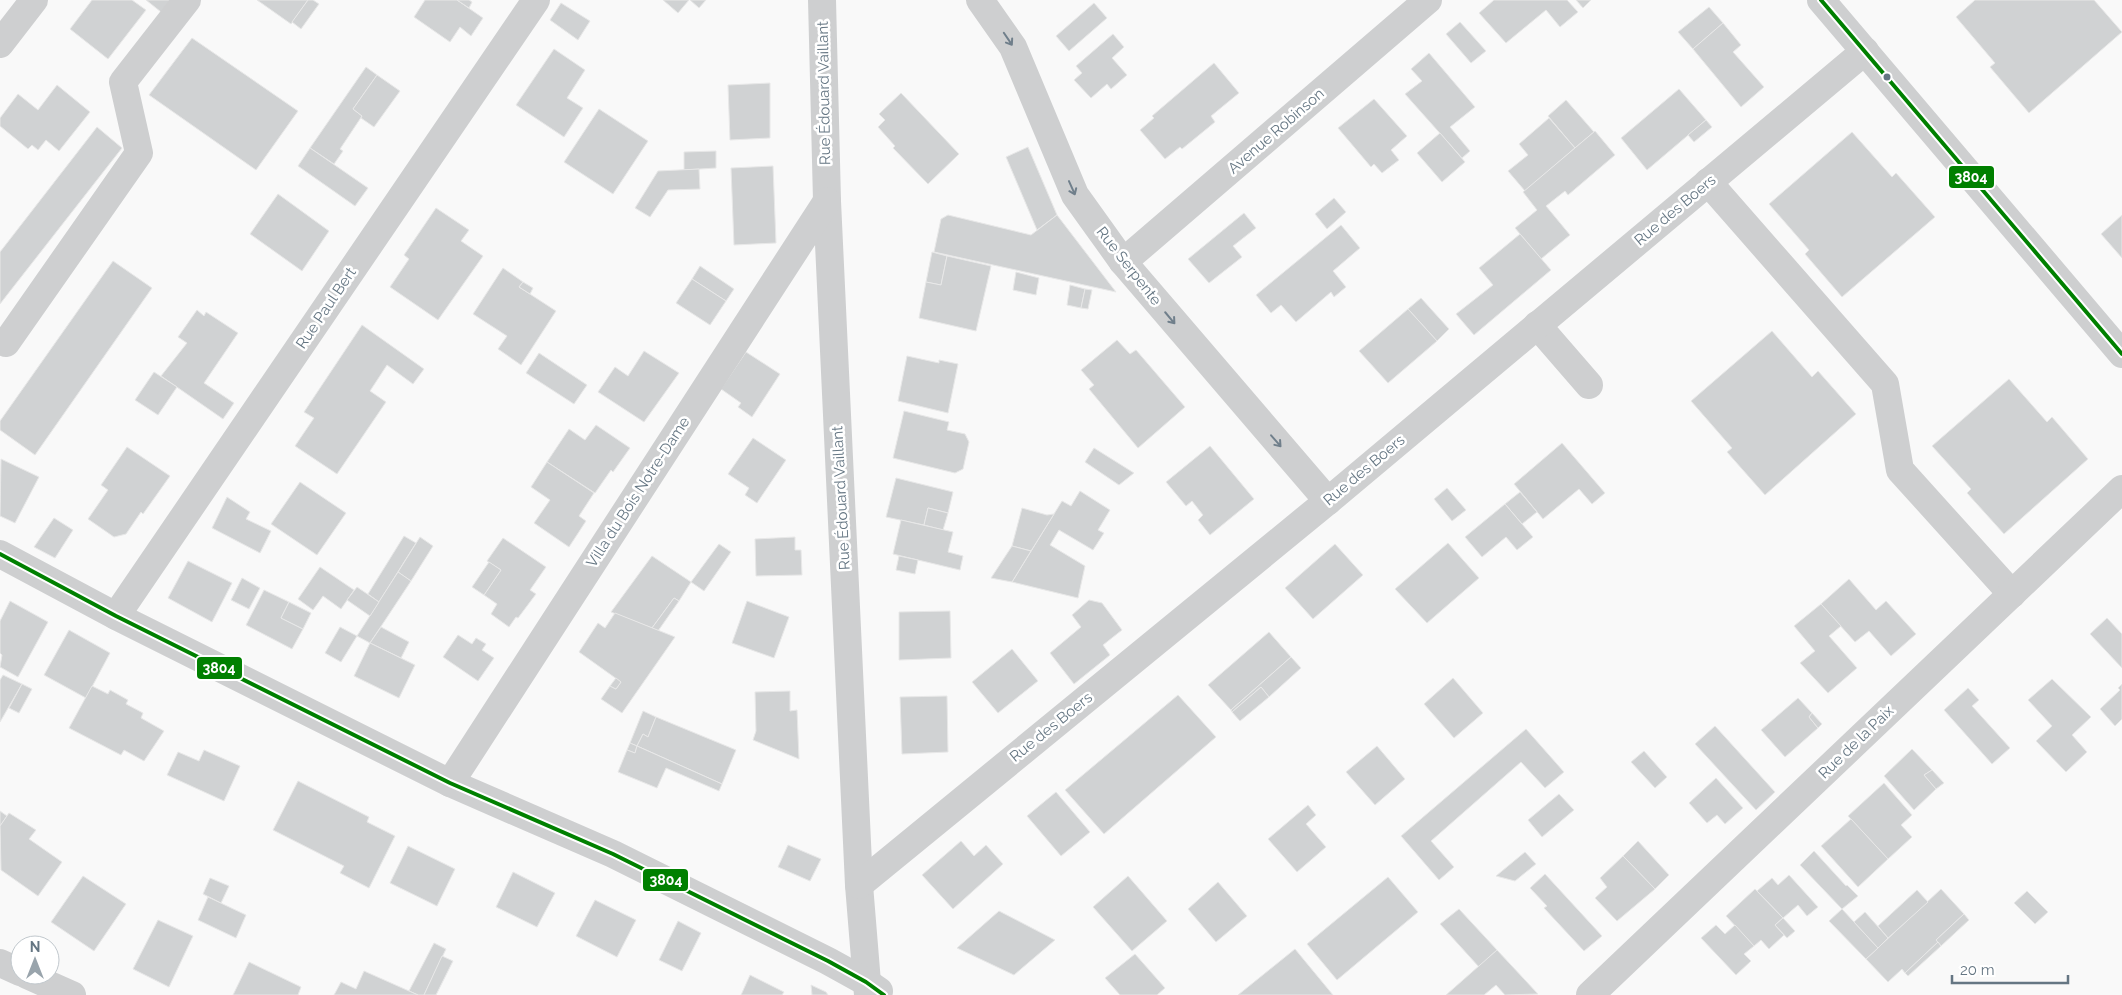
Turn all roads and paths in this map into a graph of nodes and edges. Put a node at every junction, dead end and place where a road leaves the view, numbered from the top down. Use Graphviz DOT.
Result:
graph roads {
  1 [pos="34,0"];
  2 [pos="188,0"];
  3 [pos="536,0"];
  4 [pos="822,0"];
  5 [pos="980,0"];
  6 [pos="1428,0"];
  7 [pos="1821,0"];
  8 [pos="0,44"];
  9 [pos="1865,50"];
  10 [pos="1708,182"];
  11 [pos="827,201"];
  12 [pos="1123,262"];
  13 [pos="1538,325"];
  14 [pos="6,343"];
  15 [pos="2122,354"];
  16 [pos="1588,385"];
  17 [pos="2122,489"];
  18 [pos="1328,501"];
  19 [pos="0,554"];
  20 [pos="2012,594"];
  21 [pos="116,616"];
  22 [pos="450,782"];
  23 [pos="859,885"];
  24 [pos="50,985"];
  25 [pos="873,991"];
  26 [pos="72,995"];
  27 [pos="1590,995"];
  1 -- 8 [label="street"];
  2 -- 14 [label="street"];
  3 -- 21 [label="street, Rue Paul Bert"];
  4 -- 11 [label="street, Rue Édouard Vaillant"];
  5 -- 12 [label="street, Rue Serpente, one-way"];
  6 -- 12 [label="street, Avenue Robinson"];
  7 -- 9 [label="street"];
  9 -- 10 [label="street, Rue des Boers"];
  9 -- 15 [label="street"];
  10 -- 13 [label="street, Rue des Boers"];
  10 -- 20 [label="street"];
  11 -- 22 [label="street, Villa du Bois Notre-Dame"];
  11 -- 23 [label="street, Rue Édouard Vaillant"];
  12 -- 18 [label="street, Rue Serpente, one-way"];
  13 -- 16 [label="street"];
  13 -- 18 [label="street, Rue des Boers"];
  17 -- 20 [label="street, Rue de la Paix"];
  18 -- 23 [label="street, Rue des Boers"];
  19 -- 21 [label="street"];
  20 -- 27 [label="street, Rue de la Paix"];
  21 -- 22 [label="street"];
  22 -- 25 [label="street"];
  23 -- 25 [label="street, Rue Édouard Vaillant"];
  24 -- 26 [label="street"];
}
